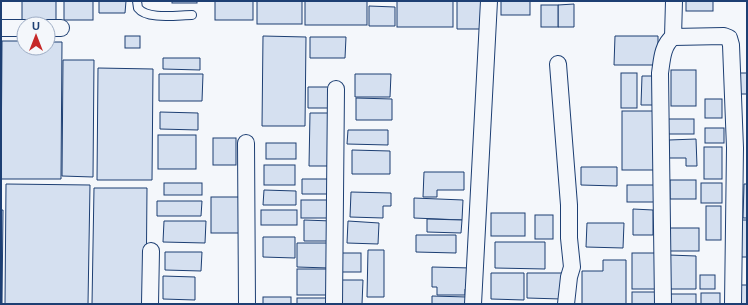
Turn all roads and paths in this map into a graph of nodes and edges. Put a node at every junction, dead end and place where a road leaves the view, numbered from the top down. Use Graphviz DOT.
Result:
graph roads {
  1 [pos="137,1"];
  2 [pos="489,1"];
  3 [pos="674,1"];
  4 [pos="192,15"];
  5 [pos="1,28"];
  6 [pos="16,28"];
  7 [pos="673,37"];
  8 [pos="558,64"];
  9 [pos="336,89"];
  10 [pos="246,143"];
  11 [pos="151,251"];
  12 [pos="150,304"];
  13 [pos="247,304"];
  14 [pos="334,304"];
  15 [pos="473,304"];
  16 [pos="566,304"];
  17 [pos="663,304"];
  18 [pos="733,304"];
  1 -- 4 [label="lane"];
  2 -- 15 [label="street"];
  3 -- 7 [label="street"];
  5 -- 6 [label="street"];
  7 -- 17 [label="street"];
  7 -- 18 [label="street"];
  8 -- 16 [label="street"];
  9 -- 14 [label="street"];
  10 -- 13 [label="street"];
  11 -- 12 [label="street"];
}
